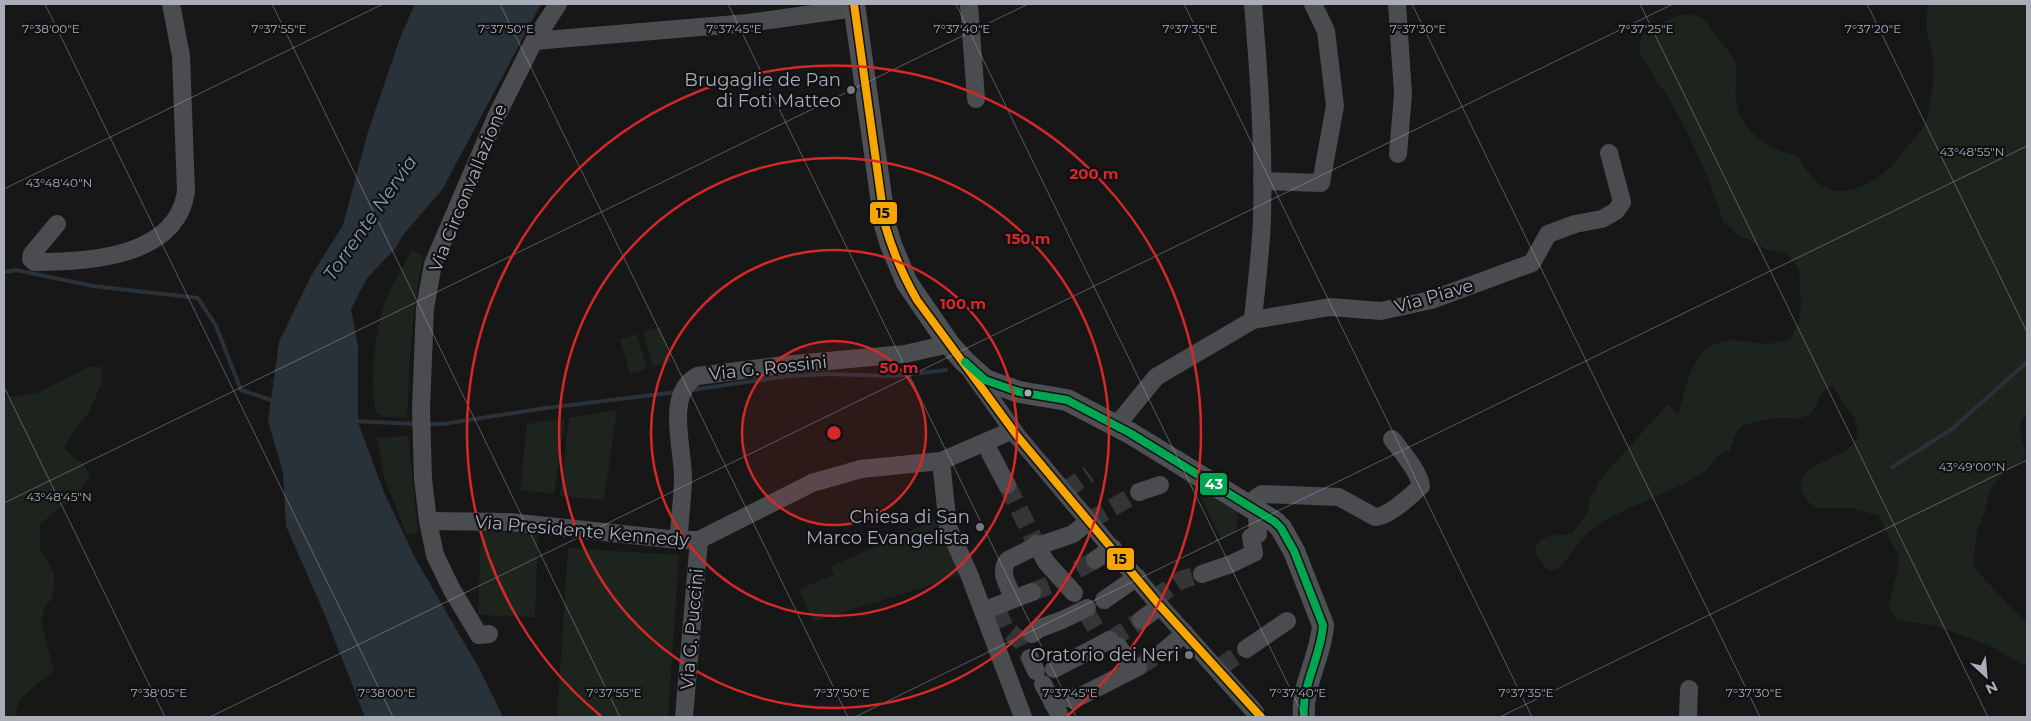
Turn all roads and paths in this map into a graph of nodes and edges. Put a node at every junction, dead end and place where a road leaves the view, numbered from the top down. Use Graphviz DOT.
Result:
graph roads {
  1 [pos="171,4"];
  2 [pos="558,4"];
  3 [pos="969,4"];
  4 [pos="1253,4"];
  5 [pos="1313,4"];
  6 [pos="1397,4"];
  7 [pos="855,6"];
  8 [pos="534,41"];
  9 [pos="976,99"];
  10 [pos="1609,153"];
  11 [pos="1398,154"];
  12 [pos="1262,181"];
  13 [pos="57,224"];
  14 [pos="1253,320"];
  15 [pos="949,344"];
  16 [pos="984,383"];
  17 [pos="1116,426"];
  18 [pos="1013,430"];
  19 [pos="1392,439"];
  20 [pos="987,442"];
  21 [pos="942,461"];
  22 [pos="1007,485"];
  23 [pos="1160,485"];
  24 [pos="1139,492"];
  25 [pos="1256,509"];
  26 [pos="428,521"];
  27 [pos="1089,521"];
  28 [pos="679,540"];
  29 [pos="699,540"];
  30 [pos="1036,545"];
  31 [pos="1112,548"];
  32 [pos="1095,560"];
  33 [pos="1202,574"];
  34 [pos="1137,577"];
  35 [pos="1032,592"];
  36 [pos="1014,599"];
  37 [pos="1104,600"];
  38 [pos="1160,606"];
  39 [pos="983,612"];
  40 [pos="1141,620"];
  41 [pos="1286,621"];
  42 [pos="489,634"];
  43 [pos="1032,634"];
  44 [pos="1187,635"];
  45 [pos="1246,649"];
  46 [pos="1164,650"];
  47 [pos="1689,689"];
  48 [pos="1056,710"];
  49 [pos="1256,712"];
  50 [pos="684,717"];
  51 [pos="1023,717"];
  52 [pos="1304,717"];
  53 [pos="1688,717"];
  1 -- 13 [label="street"];
  2 -- 8 [label="street, Via Circonvallazione"];
  3 -- 9 [label="street"];
  4 -- 12 [label="street"];
  5 -- 12 [label="street"];
  6 -- 11 [label="street"];
  7 -- 8 [label="street"];
  7 -- 15 [label="main road"];
  8 -- 26 [label="street, Via Circonvallazione"];
  10 -- 14 [label="street, Via Piave"];
  12 -- 14 [label="street"];
  14 -- 17 [label="street, Via Piave"];
  15 -- 16 [label="main road"];
  15 -- 28 [label="street, Via G. Rossini"];
  16 -- 17 [label="main road"];
  16 -- 18 [label="street"];
  17 -- 25 [label="main road"];
  18 -- 20 [label="street, Via Presidente Kennedy"];
  18 -- 27 [label="street"];
  19 -- 25 [label="street"];
  20 -- 21 [label="street, Via Presidente Kennedy"];
  20 -- 22 [label="street"];
  21 -- 29 [label="street, Via Presidente Kennedy"];
  21 -- 39 [label="street"];
  23 -- 24 [label="street"];
  25 -- 33 [label="street"];
  25 -- 52 [label="main road"];
  26 -- 28 [label="street, Via Presidente Kennedy"];
  26 -- 42 [label="street, Via Circonvallazione"];
  27 -- 30 [label="street"];
  27 -- 31 [label="street"];
  28 -- 29 [label="street, Via Presidente Kennedy"];
  29 -- 50 [label="street, Via G. Puccini"];
  30 -- 36 [label="street"];
  30 -- 43 [label="street"];
  31 -- 32 [label="street"];
  31 -- 34 [label="street"];
  34 -- 37 [label="street"];
  34 -- 38 [label="street"];
  35 -- 36 [label="street"];
  36 -- 39 [label="street"];
  38 -- 40 [label="street"];
  38 -- 44 [label="street"];
  39 -- 51 [label="street"];
  41 -- 45 [label="street"];
  44 -- 46 [label="street"];
  44 -- 49 [label="street"];
  47 -- 53 [label="street"];
  48 -- 48 [label="street"];
}
